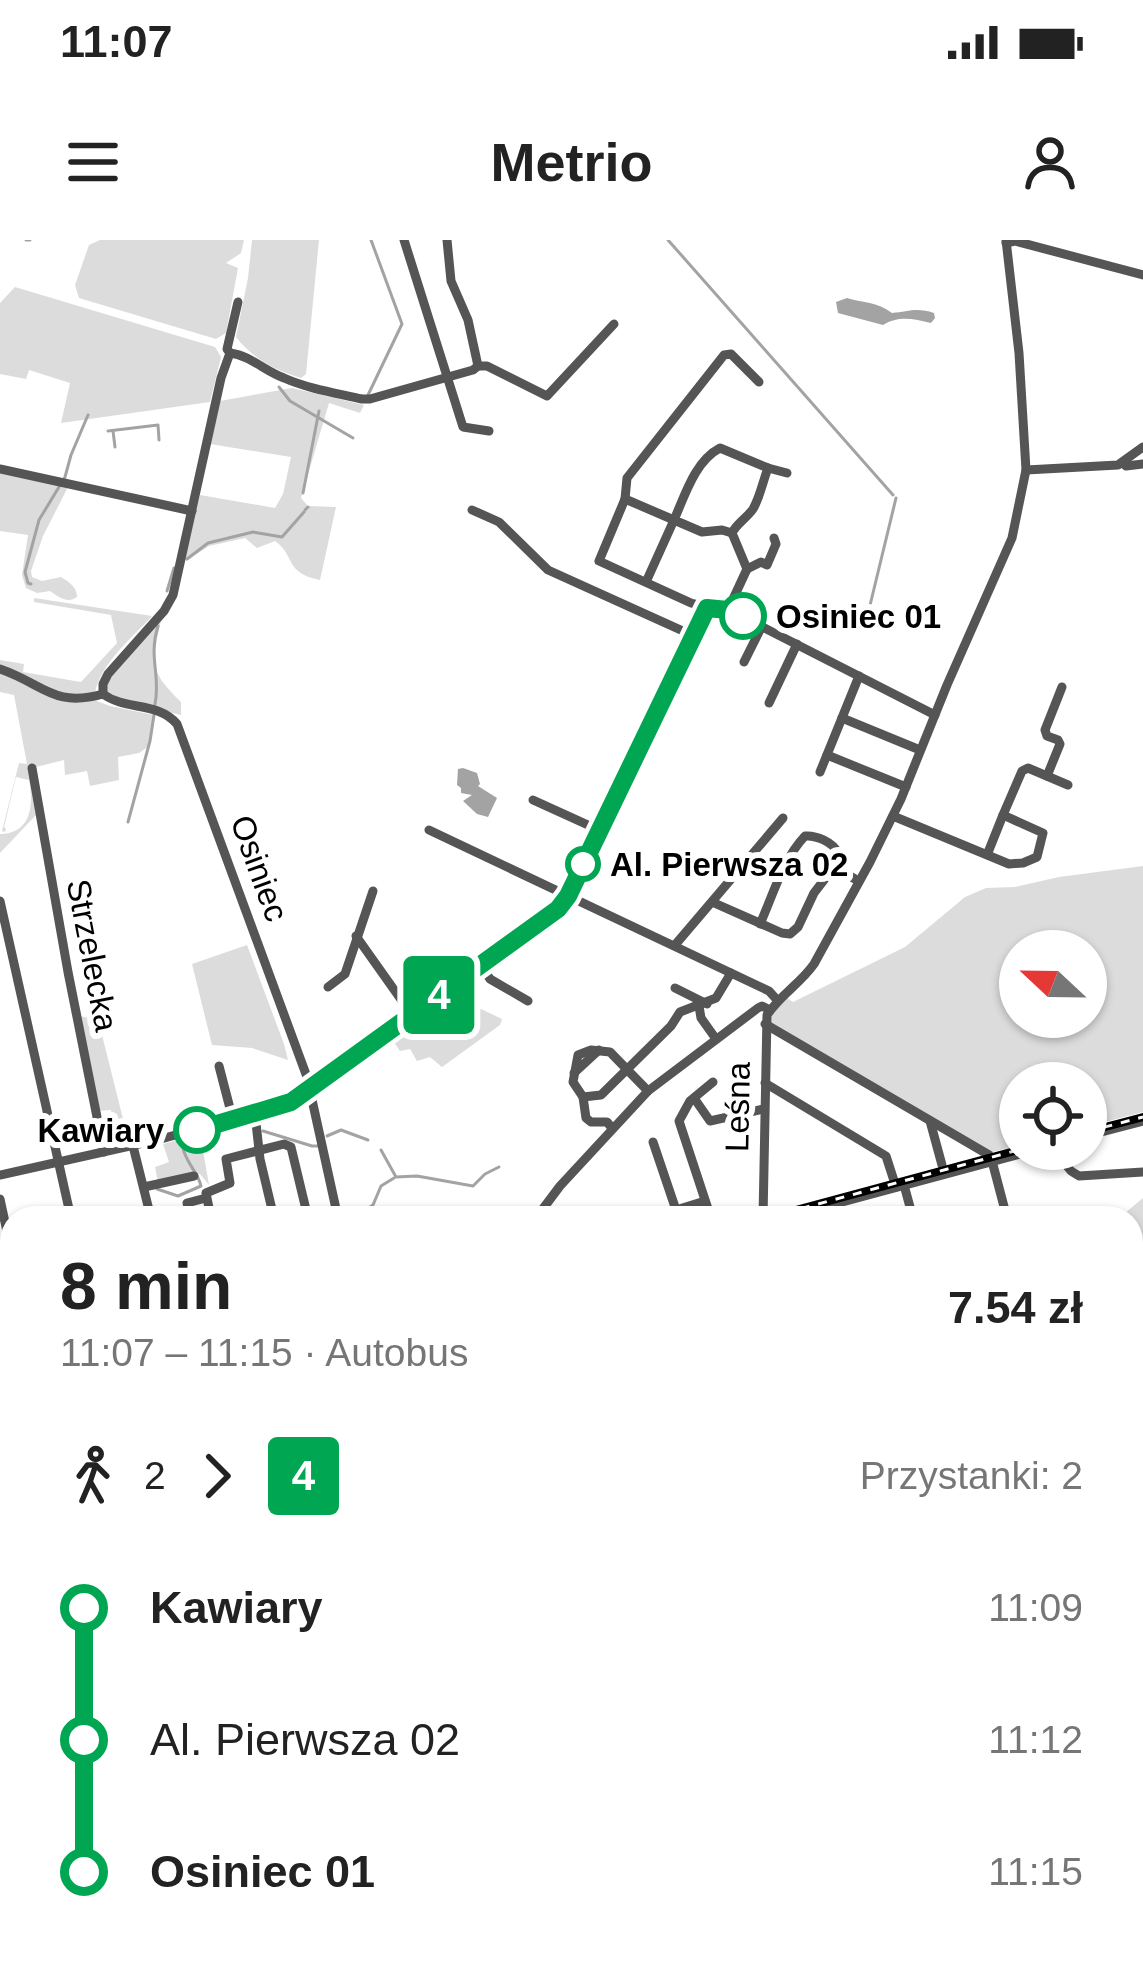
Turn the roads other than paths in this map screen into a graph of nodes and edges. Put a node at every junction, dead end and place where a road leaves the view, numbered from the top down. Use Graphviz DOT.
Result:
graph roads {
  1 [pos="404,240"];
  2 [pos="447,240"];
  3 [pos="1062,240"];
  4 [pos="1006,241"];
  5 [pos="1059,253"];
  6 [pos="1143,275"];
  7 [pos="238,302"];
  8 [pos="614,324"];
  9 [pos="225,349"];
  10 [pos="478,366"];
  11 [pos="447,377"];
  12 [pos="759,382"];
  13 [pos="489,431"];
  14 [pos="1143,447"];
  15 [pos="1124,463"];
  16 [pos="1143,464"];
  17 [pos="768,468"];
  18 [pos="0,469"];
  19 [pos="1026,470"];
  20 [pos="787,473"];
  21 [pos="625,499"];
  22 [pos="472,510"];
  23 [pos="188,513"];
  24 [pos="674,520"];
  25 [pos="731,533"];
  26 [pos="774,538"];
  27 [pos="747,569"];
  28 [pos="646,582"];
  29 [pos="707,608"];
  30 [pos="728,610"];
  31 [pos="762,626"];
  32 [pos="694,635"];
  33 [pos="797,644"];
  34 [pos="744,662"];
  35 [pos="0,669"];
  36 [pos="859,676"];
  37 [pos="1062,687"];
  38 [pos="104,694"];
  39 [pos="770,703"];
  40 [pos="935,715"];
  41 [pos="842,718"];
  42 [pos="920,750"];
  43 [pos="827,754"];
  44 [pos="32,768"];
  45 [pos="820,772"];
  46 [pos="1047,776"];
  47 [pos="1068,785"];
  48 [pos="906,787"];
  49 [pos="532,800"];
  50 [pos="1004,814"];
  51 [pos="893,816"];
  52 [pos="783,818"];
  53 [pos="429,830"];
  54 [pos="599,830"];
  55 [pos="987,855"];
  56 [pos="834,867"];
  57 [pos="855,879"];
  58 [pos="373,891"];
  59 [pos="568,896"];
  60 [pos="0,901"];
  61 [pos="712,902"];
  62 [pos="760,924"];
  63 [pos="356,936"];
  64 [pos="675,945"];
  65 [pos="482,965"];
  66 [pos="731,973"];
  67 [pos="328,988"];
  68 [pos="675,988"];
  69 [pos="687,993"];
  70 [pos="528,1001"];
  71 [pos="703,1005"];
  72 [pos="774,1006"];
  73 [pos="680,1012"];
  74 [pos="412,1015"];
  75 [pos="766,1024"];
  76 [pos="716,1039"];
  77 [pos="219,1066"];
  78 [pos="627,1068"];
  79 [pos="713,1082"];
  80 [pos="764,1083"];
  81 [pos="311,1088"];
  82 [pos="648,1091"];
  83 [pos="583,1097"];
  84 [pos="694,1098"];
  85 [pos="764,1108"];
  86 [pos="255,1114"];
  87 [pos="233,1120"];
  88 [pos="930,1121"];
  89 [pos="1143,1121"];
  90 [pos="608,1123"];
  91 [pos="1107,1130"];
  92 [pos="653,1142"];
  93 [pos="133,1146"];
  94 [pos="260,1150"];
  95 [pos="104,1152"];
  96 [pos="999,1159"];
  97 [pos="992,1161"];
  98 [pos="58,1162"];
  99 [pos="942,1165"];
  100 [pos="1069,1170"];
  101 [pos="1143,1172"];
  102 [pos="0,1175"];
  103 [pos="194,1176"];
  104 [pos="900,1186"];
  105 [pos="144,1187"];
  106 [pos="206,1198"];
  107 [pos="705,1201"];
  108 [pos="68,1206"];
  109 [pos="149,1206"];
  110 [pos="188,1206"];
  111 [pos="208,1206"];
  112 [pos="272,1206"];
  113 [pos="305,1206"];
  114 [pos="336,1206"];
  115 [pos="545,1206"];
  116 [pos="675,1206"];
  117 [pos="689,1206"];
  118 [pos="707,1206"];
  119 [pos="763,1206"];
  120 [pos="827,1206"];
  121 [pos="908,1206"];
  122 [pos="1004,1206"];
  1 -- 11 [label="street"];
  2 -- 10 [label="street"];
  3 -- 5 [label="street"];
  4 -- 5 [label="street"];
  4 -- 19 [label="street"];
  5 -- 6 [label="street"];
  7 -- 9 [label="street"];
  8 -- 10 [label="street"];
  9 -- 11 [label="street"];
  9 -- 23 [label="street"];
  10 -- 11 [label="street"];
  11 -- 13 [label="street"];
  12 -- 21 [label="street"];
  14 -- 15 [label="street"];
  15 -- 16 [label="street"];
  15 -- 19 [label="street"];
  17 -- 20 [label="street"];
  17 -- 24 [label="street"];
  17 -- 25 [label="street"];
  18 -- 23 [label="street"];
  19 -- 40 [label="street"];
  21 -- 24 [label="street"];
  21 -- 28 [label="street"];
  22 -- 32 [label="street"];
  23 -- 38 [label="street"];
  24 -- 25 [label="street"];
  24 -- 28 [label="street"];
  25 -- 27 [label="street"];
  26 -- 27 [label="street"];
  27 -- 30 [label="street"];
  28 -- 29 [label="street"];
  29 -- 30 [label="street"];
  29 -- 32 [label="street"];
  30 -- 31 [label="street"];
  31 -- 33 [label="street"];
  31 -- 34 [label="street"];
  32 -- 54 [label="street"];
  33 -- 36 [label="street"];
  33 -- 39 [label="street"];
  35 -- 38 [label="street, Osiniec"];
  36 -- 40 [label="street"];
  36 -- 41 [label="street"];
  37 -- 46 [label="street"];
  38 -- 81 [label="street, Osiniec"];
  40 -- 42 [label="street"];
  41 -- 42 [label="street"];
  41 -- 43 [label="street"];
  42 -- 48 [label="street"];
  43 -- 45 [label="street"];
  43 -- 48 [label="street"];
  44 -- 95 [label="street, Strzelecka"];
  46 -- 47 [label="street"];
  46 -- 50 [label="street"];
  48 -- 51 [label="street"];
  49 -- 54 [label="street"];
  50 -- 55 [label="street"];
  50 -- 55 [label="street"];
  51 -- 55 [label="street"];
  51 -- 72 [label="street"];
  52 -- 61 [label="street"];
  53 -- 59 [label="street"];
  54 -- 59 [label="street"];
  56 -- 57 [label="street"];
  56 -- 62 [label="street"];
  56 -- 62 [label="street"];
  58 -- 63 [label="street"];
  59 -- 64 [label="street"];
  59 -- 65 [label="street"];
  60 -- 98 [label="street"];
  61 -- 62 [label="street"];
  61 -- 64 [label="street"];
  63 -- 67 [label="street"];
  63 -- 74 [label="street"];
  64 -- 66 [label="street"];
  65 -- 70 [label="street"];
  65 -- 74 [label="street"];
  66 -- 71 [label="street"];
  66 -- 72 [label="street"];
  68 -- 69 [label="street"];
  69 -- 71 [label="street"];
  69 -- 73 [label="street"];
  71 -- 73 [label="street"];
  71 -- 76 [label="street"];
  72 -- 75 [label="street, Leśna"];
  72 -- 76 [label="street"];
  73 -- 78 [label="street"];
  74 -- 81 [label="street"];
  75 -- 80 [label="street, Leśna"];
  75 -- 88 [label="street"];
  76 -- 82 [label="street"];
  77 -- 87 [label="street"];
  78 -- 82 [label="street"];
  78 -- 83 [label="street"];
  78 -- 83 [label="street"];
  79 -- 84 [label="street"];
  80 -- 85 [label="street, Leśna"];
  80 -- 104 [label="street"];
  81 -- 86 [label="street"];
  81 -- 114 [label="street, Osiniec"];
  82 -- 90 [label="street"];
  83 -- 90 [label="street"];
  84 -- 85 [label="street"];
  84 -- 107 [label="street"];
  85 -- 119 [label="street, Leśna"];
  86 -- 87 [label="street"];
  86 -- 94 [label="street"];
  87 -- 93 [label="street"];
  88 -- 97 [label="street"];
  88 -- 99 [label="street"];
  89 -- 91 [label="street"];
  90 -- 115 [label="street"];
  92 -- 116 [label="street"];
  93 -- 95 [label="street"];
  93 -- 105 [label="street"];
  94 -- 106 [label="street"];
  94 -- 112 [label="street"];
  94 -- 113 [label="street"];
  95 -- 98 [label="street"];
  96 -- 97 [label="street"];
  97 -- 104 [label="street"];
  97 -- 122 [label="street"];
  98 -- 102 [label="street"];
  98 -- 108 [label="street"];
  100 -- 101 [label="street"];
  103 -- 105 [label="street"];
  104 -- 120 [label="street"];
  104 -- 121 [label="street"];
  105 -- 109 [label="street"];
  106 -- 110 [label="street"];
  106 -- 111 [label="street"];
  107 -- 117 [label="street"];
  107 -- 118 [label="street"];
}
